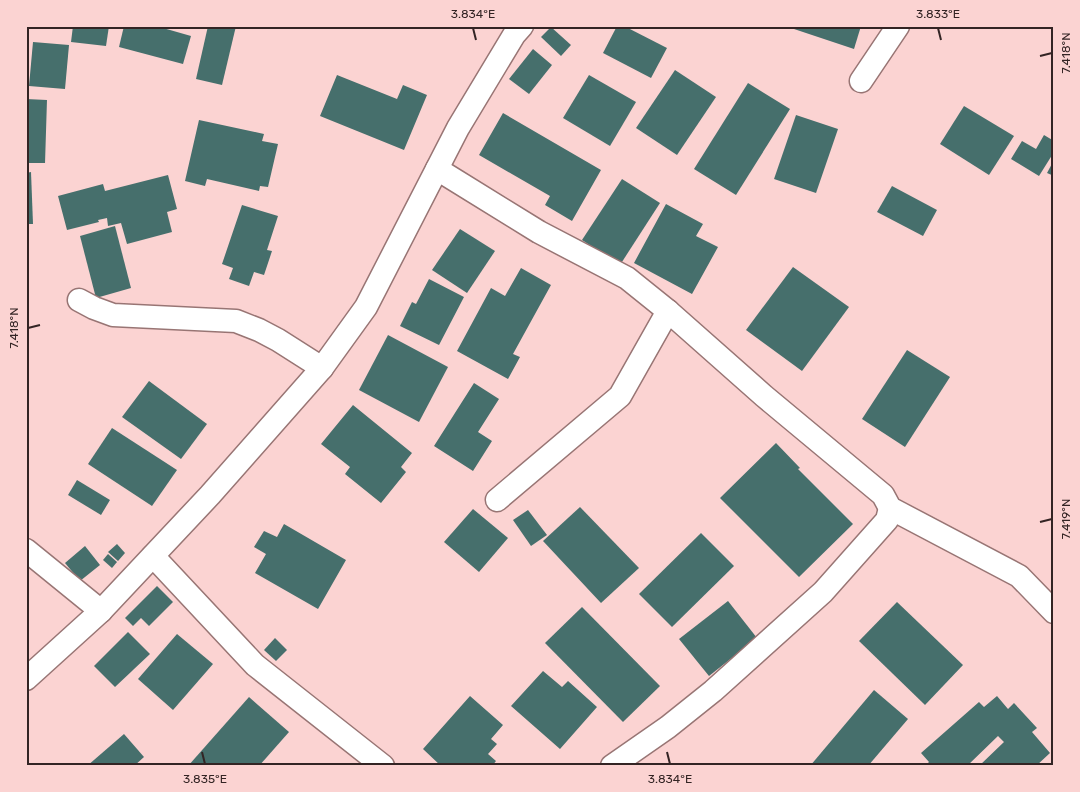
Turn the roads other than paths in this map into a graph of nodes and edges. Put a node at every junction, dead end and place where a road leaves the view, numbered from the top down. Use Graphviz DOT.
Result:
graph roads {
  1 [pos="522,26"];
  2 [pos="898,26"];
  3 [pos="860,81"];
  4 [pos="437,169"];
  5 [pos="78,300"];
  6 [pos="668,311"];
  7 [pos="322,368"];
  8 [pos="497,500"];
  9 [pos="890,508"];
  10 [pos="26,550"];
  11 [pos="153,556"];
  12 [pos="101,612"];
  13 [pos="1054,612"];
  14 [pos="26,679"];
  15 [pos="383,766"];
  16 [pos="612,766"];
  1 -- 4 [label="street"];
  2 -- 3 [label="street"];
  4 -- 6 [label="street"];
  4 -- 7 [label="street"];
  5 -- 7 [label="street"];
  6 -- 8 [label="street"];
  6 -- 9 [label="street"];
  7 -- 11 [label="street"];
  9 -- 13 [label="street"];
  9 -- 16 [label="street"];
  10 -- 12 [label="street"];
  11 -- 12 [label="street"];
  11 -- 15 [label="street"];
  12 -- 14 [label="street"];
}
